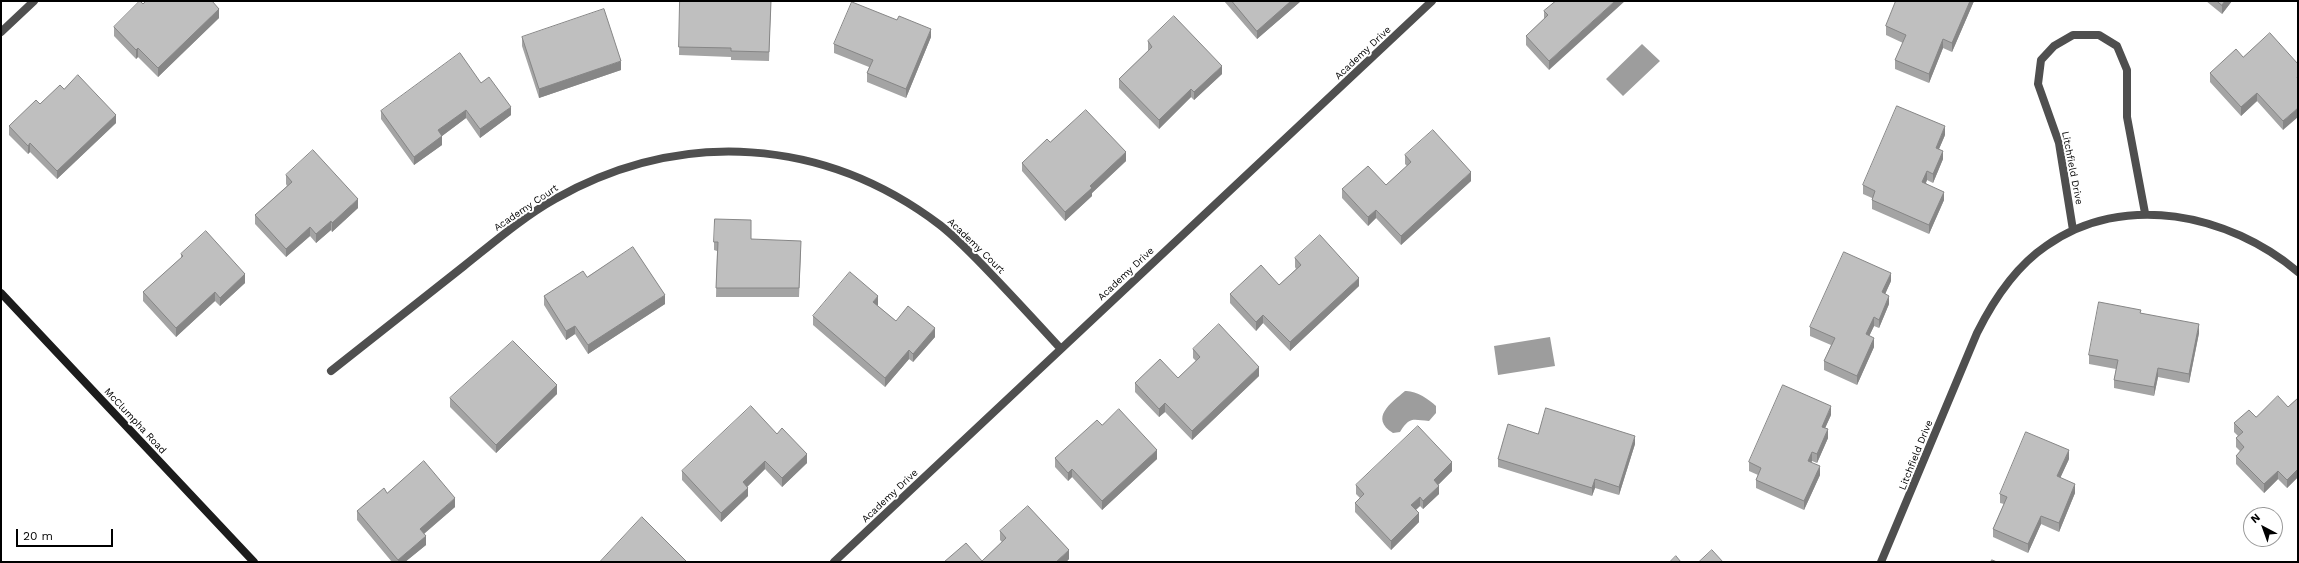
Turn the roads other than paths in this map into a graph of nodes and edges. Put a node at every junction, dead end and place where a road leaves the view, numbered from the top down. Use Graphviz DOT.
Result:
graph roads {
  1 [pos="34,1"];
  2 [pos="1432,1"];
  3 [pos="1,32"];
  4 [pos="2145,214"];
  5 [pos="2073,230"];
  6 [pos="2298,272"];
  7 [pos="1,293"];
  8 [pos="1062,349"];
  9 [pos="331,371"];
  10 [pos="254,562"];
  11 [pos="834,562"];
  12 [pos="1881,562"];
  1 -- 3 [label="street"];
  2 -- 8 [label="street, Academy Drive"];
  4 -- 5 [label="street, Litchfield Drive"];
  4 -- 5 [label="street, Litchfield Drive"];
  4 -- 6 [label="street, Litchfield Drive"];
  5 -- 12 [label="street, Litchfield Drive"];
  7 -- 10 [label="street, McClumpha Road"];
  8 -- 9 [label="street, Academy Court"];
  8 -- 11 [label="street, Academy Drive"];
}
